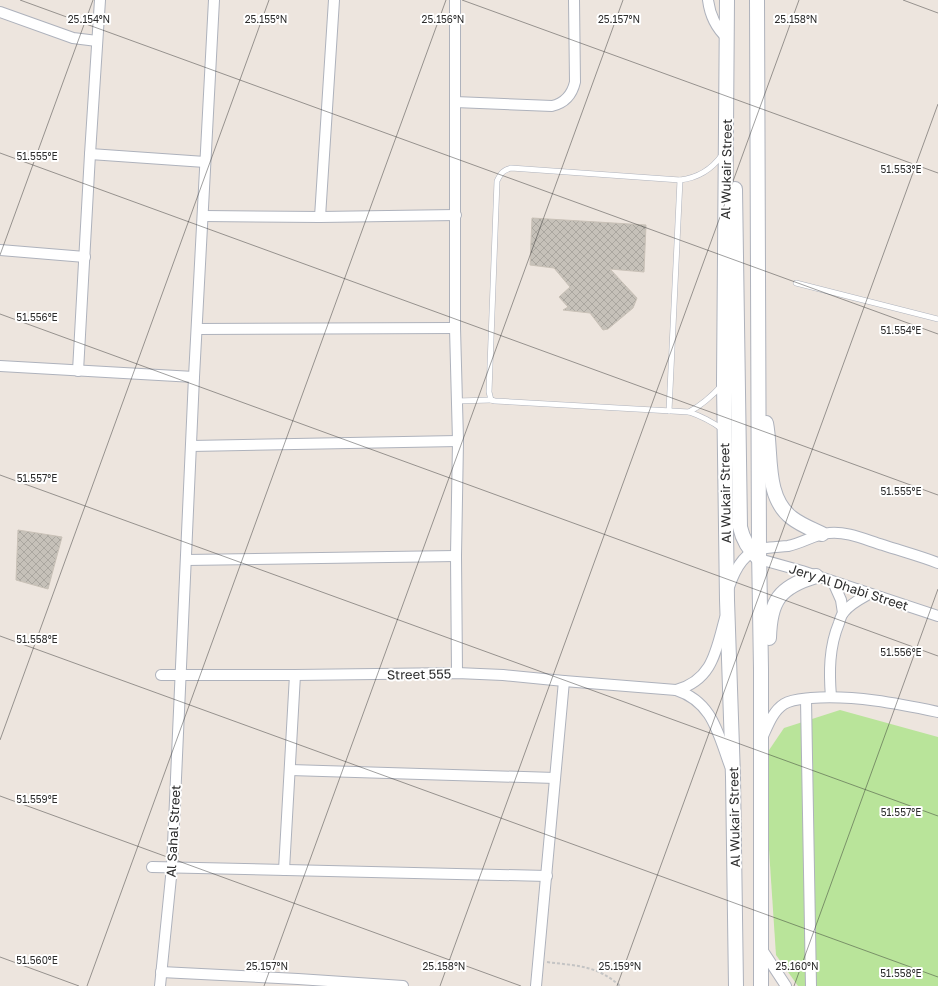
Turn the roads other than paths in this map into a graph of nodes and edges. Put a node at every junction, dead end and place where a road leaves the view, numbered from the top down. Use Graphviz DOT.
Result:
graph roads {
  1 [pos="100,0"];
  2 [pos="214,0"];
  3 [pos="334,0"];
  4 [pos="455,0"];
  5 [pos="574,0"];
  6 [pos="708,0"];
  7 [pos="727,0"];
  8 [pos="757,0"];
  9 [pos="0,12"];
  10 [pos="727,38"];
  11 [pos="97,41"];
  12 [pos="455,102"];
  13 [pos="727,149"];
  14 [pos="90,154"];
  15 [pos="206,162"];
  16 [pos="680,180"];
  17 [pos="456,215"];
  18 [pos="203,216"];
  19 [pos="320,217"];
  20 [pos="0,250"];
  21 [pos="85,257"];
  22 [pos="796,283"];
  23 [pos="938,319"];
  24 [pos="455,328"];
  25 [pos="197,329"];
  26 [pos="0,366"];
  27 [pos="78,371"];
  28 [pos="194,377"];
  29 [pos="724,383"];
  30 [pos="491,400"];
  31 [pos="457,401"];
  32 [pos="668,411"];
  33 [pos="689,412"];
  34 [pos="759,412"];
  35 [pos="724,431"];
  36 [pos="458,442"];
  37 [pos="191,446"];
  38 [pos="822,534"];
  39 [pos="757,553"];
  40 [pos="456,556"];
  41 [pos="186,560"];
  42 [pos="938,563"];
  43 [pos="816,576"];
  44 [pos="832,582"];
  45 [pos="869,594"];
  46 [pos="727,606"];
  47 [pos="843,613"];
  48 [pos="938,616"];
  49 [pos="761,669"];
  50 [pos="457,673"];
  51 [pos="161,675"];
  52 [pos="180,676"];
  53 [pos="295,676"];
  54 [pos="564,682"];
  55 [pos="676,690"];
  56 [pos="831,697"];
  57 [pos="806,699"];
  58 [pos="938,712"];
  59 [pos="761,740"];
  60 [pos="290,770"];
  61 [pos="733,776"];
  62 [pos="555,778"];
  63 [pos="152,867"];
  64 [pos="172,867"];
  65 [pos="284,870"];
  66 [pos="547,876"];
  67 [pos="760,947"];
  68 [pos="161,972"];
  69 [pos="298,983"];
  70 [pos="160,986"];
  71 [pos="403,986"];
  72 [pos="536,986"];
  73 [pos="736,986"];
  74 [pos="760,986"];
  75 [pos="786,986"];
  76 [pos="811,986"];
  1 -- 11 [label="street"];
  2 -- 15 [label="street, Al Sahal Street"];
  3 -- 19 [label="street"];
  4 -- 12 [label="street"];
  5 -- 12 [label="street"];
  6 -- 10 [label="street"];
  7 -- 10 [label="main road, Al Wukair Street"];
  8 -- 34 [label="main road, Al Wukair Street"];
  9 -- 11 [label="street"];
  10 -- 13 [label="main road, Al Wukair Street"];
  11 -- 14 [label="street"];
  12 -- 17 [label="street"];
  13 -- 16 [label="lane"];
  13 -- 29 [label="main road, Al Wukair Street"];
  13 -- 39 [label="main road"];
  14 -- 15 [label="street"];
  14 -- 21 [label="street"];
  15 -- 18 [label="street, Al Sahal Street"];
  16 -- 30 [label="lane"];
  16 -- 32 [label="lane"];
  17 -- 19 [label="street"];
  17 -- 24 [label="street"];
  18 -- 19 [label="street"];
  18 -- 25 [label="street, Al Sahal Street"];
  20 -- 21 [label="street"];
  21 -- 27 [label="street"];
  22 -- 23 [label="lane"];
  24 -- 25 [label="street"];
  24 -- 31 [label="street"];
  25 -- 28 [label="street, Al Sahal Street"];
  26 -- 27 [label="street"];
  27 -- 28 [label="street"];
  28 -- 37 [label="street, Al Sahal Street"];
  29 -- 33 [label="lane"];
  29 -- 35 [label="main road, Al Wukair Street"];
  30 -- 31 [label="lane"];
  30 -- 32 [label="lane"];
  31 -- 36 [label="street"];
  32 -- 33 [label="lane"];
  33 -- 35 [label="lane"];
  34 -- 38 [label="main road"];
  34 -- 39 [label="main road, Al Wukair Street"];
  35 -- 46 [label="main road, Al Wukair Street"];
  36 -- 37 [label="street"];
  36 -- 40 [label="street"];
  37 -- 41 [label="street, Al Sahal Street"];
  38 -- 39 [label="street, Jery Al Dhabi Street"];
  38 -- 42 [label="street, Jery Al Dhabi Street"];
  39 -- 43 [label="street, Jery Al Dhabi Street"];
  39 -- 46 [label="street"];
  39 -- 49 [label="main road, Al Wukair Street"];
  40 -- 41 [label="street"];
  40 -- 50 [label="street"];
  41 -- 52 [label="street, Al Sahal Street"];
  43 -- 44 [label="street, Jery Al Dhabi Street"];
  43 -- 49 [label="main road"];
  44 -- 45 [label="street, Jery Al Dhabi Street"];
  44 -- 47 [label="street"];
  45 -- 47 [label="street"];
  45 -- 48 [label="street, Jery Al Dhabi Street"];
  46 -- 55 [label="street, Street 555"];
  46 -- 61 [label="main road, Al Wukair Street"];
  47 -- 56 [label="street"];
  49 -- 59 [label="main road, Al Wukair Street"];
  50 -- 53 [label="street, Street 555"];
  50 -- 54 [label="street, Street 555"];
  51 -- 52 [label="street, Street 555"];
  52 -- 53 [label="street, Street 555"];
  52 -- 64 [label="street, Al Sahal Street"];
  53 -- 60 [label="street"];
  54 -- 55 [label="street, Street 555"];
  54 -- 62 [label="street"];
  55 -- 61 [label="street, Street 555"];
  56 -- 57 [label="street"];
  56 -- 58 [label="street"];
  57 -- 59 [label="street"];
  57 -- 76 [label="street"];
  59 -- 67 [label="main road, Al Wukair Street"];
  60 -- 62 [label="street"];
  60 -- 65 [label="street"];
  61 -- 73 [label="main road, Al Wukair Street"];
  62 -- 66 [label="street"];
  63 -- 64 [label="street"];
  64 -- 65 [label="street"];
  64 -- 68 [label="street, Al Sahal Street"];
  65 -- 66 [label="street"];
  66 -- 72 [label="street"];
  67 -- 74 [label="main road, Al Wukair Street"];
  67 -- 75 [label="street"];
  68 -- 69 [label="street"];
  68 -- 70 [label="street, Al Sahal Street"];
  69 -- 71 [label="street"];
}
